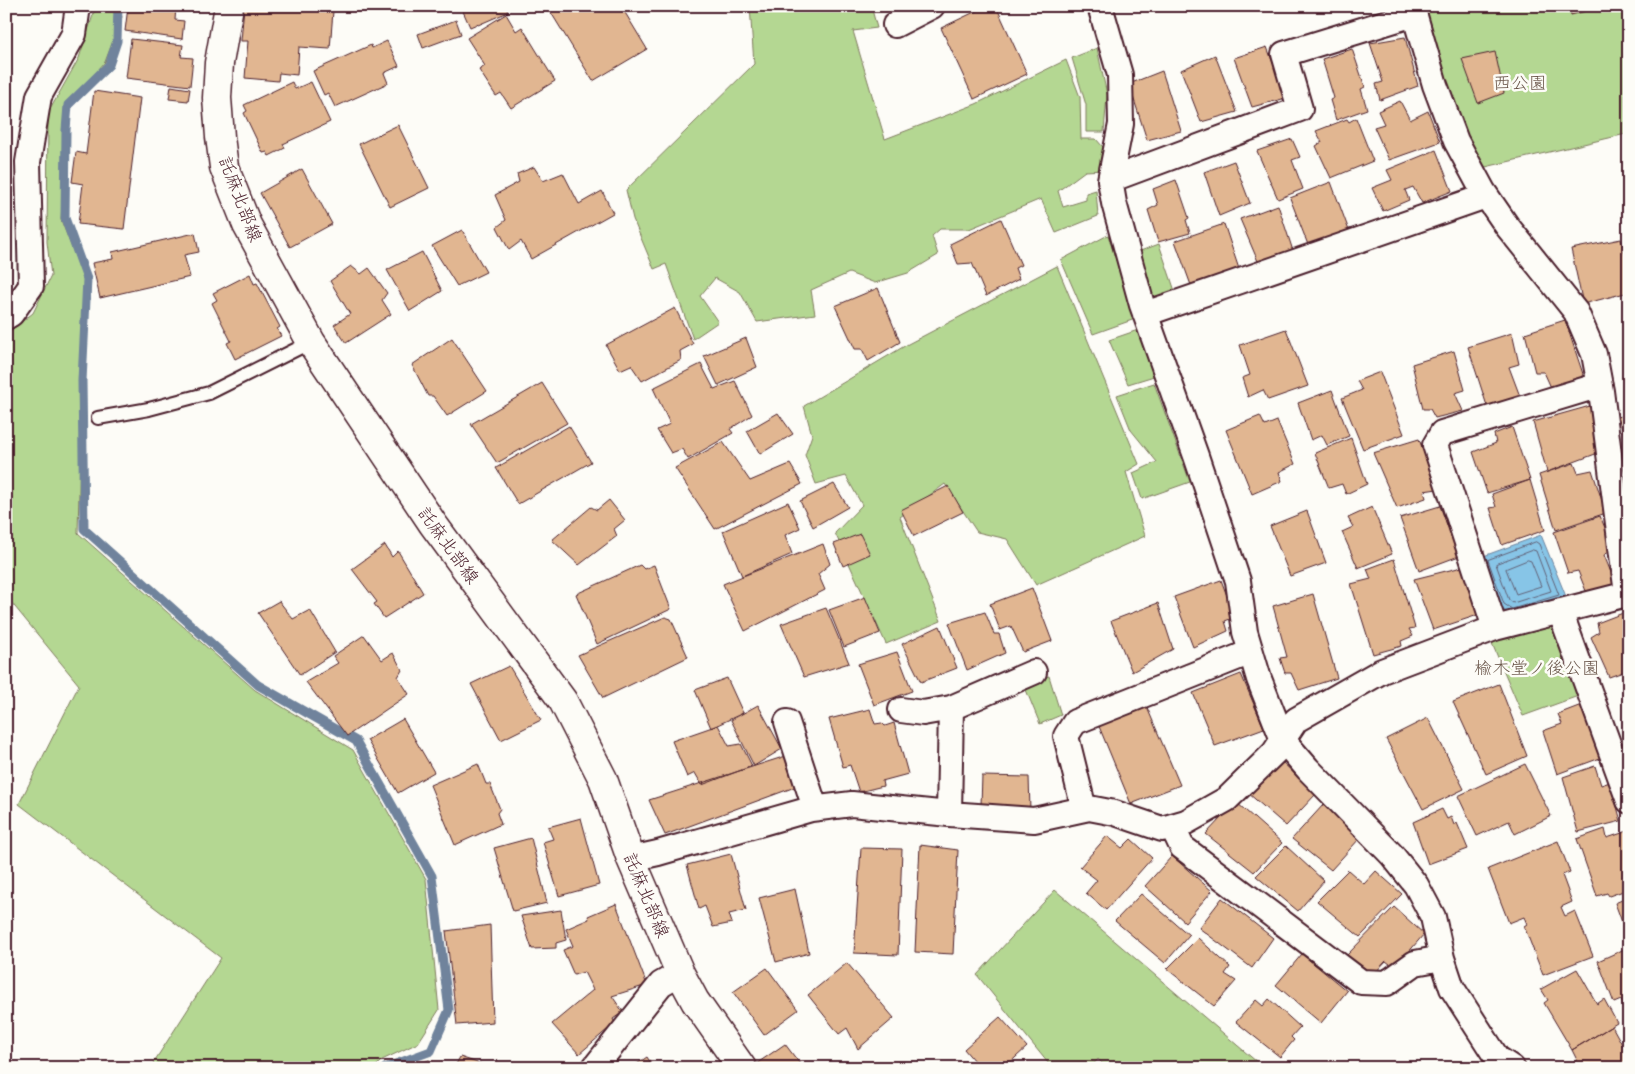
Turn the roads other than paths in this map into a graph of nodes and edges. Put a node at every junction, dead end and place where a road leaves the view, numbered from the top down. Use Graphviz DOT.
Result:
graph roads {
  1 [pos="78,6"];
  2 [pos="229,6"];
  3 [pos="932,6"];
  4 [pos="1100,6"];
  5 [pos="1413,10"];
  6 [pos="895,24"];
  7 [pos="1110,180"];
  8 [pos="1486,196"];
  9 [pos="1145,314"];
  10 [pos="6,317"];
  11 [pos="311,342"];
  12 [pos="1600,385"];
  13 [pos="98,418"];
  14 [pos="1628,595"];
  15 [pos="1560,611"];
  16 [pos="1495,628"];
  17 [pos="1251,652"];
  18 [pos="1034,672"];
  19 [pos="951,708"];
  20 [pos="901,710"];
  21 [pos="787,722"];
  22 [pos="1283,740"];
  23 [pos="1629,801"];
  24 [pos="815,808"];
  25 [pos="1084,809"];
  26 [pos="948,814"];
  27 [pos="1172,826"];
  28 [pos="631,859"];
  29 [pos="1442,958"];
  30 [pos="680,973"];
  31 [pos="594,1068"];
  32 [pos="742,1068"];
  33 [pos="1512,1068"];
  1 -- 10 [label="street"];
  2 -- 11 [label="main road, 託麻北部線"];
  3 -- 6 [label="street"];
  4 -- 7 [label="street"];
  5 -- 7 [label="street"];
  5 -- 8 [label="street"];
  7 -- 9 [label="street"];
  8 -- 9 [label="street"];
  8 -- 12 [label="street"];
  9 -- 17 [label="street"];
  11 -- 13 [label="lane"];
  11 -- 28 [label="main road, 託麻北部線"];
  12 -- 14 [label="street"];
  12 -- 16 [label="street"];
  14 -- 15 [label="street"];
  15 -- 16 [label="street"];
  15 -- 23 [label="street"];
  16 -- 22 [label="street"];
  17 -- 22 [label="street"];
  17 -- 25 [label="street"];
  18 -- 19 [label="street"];
  19 -- 20 [label="street"];
  19 -- 26 [label="street"];
  21 -- 24 [label="street"];
  22 -- 27 [label="street"];
  22 -- 29 [label="street"];
  24 -- 26 [label="street"];
  24 -- 28 [label="street"];
  25 -- 26 [label="street"];
  25 -- 27 [label="street"];
  27 -- 29 [label="street"];
  28 -- 30 [label="main road, 託麻北部線"];
  29 -- 33 [label="street"];
  30 -- 31 [label="street"];
  30 -- 32 [label="main road, 託麻北部線"];
}
